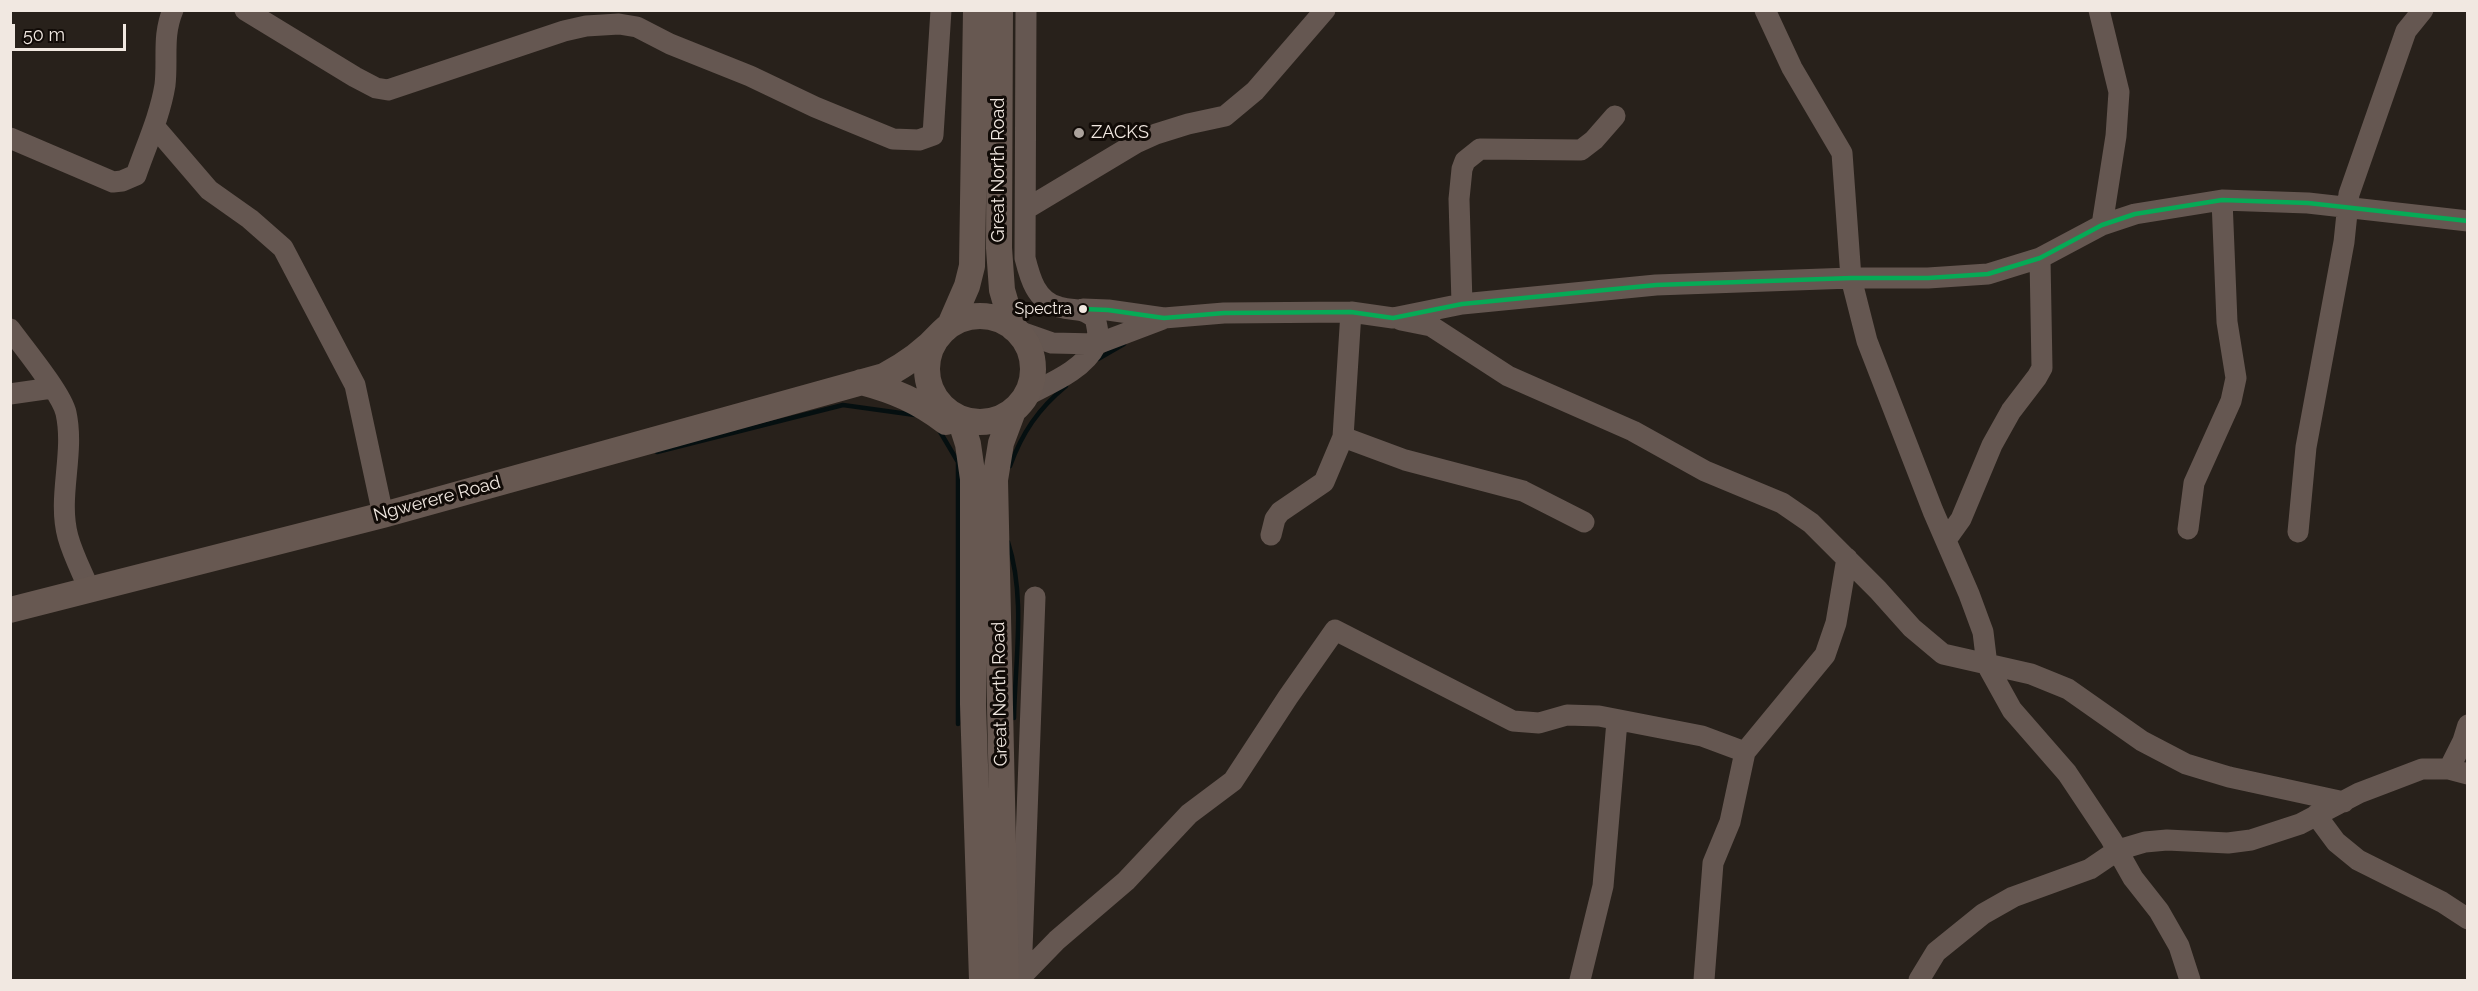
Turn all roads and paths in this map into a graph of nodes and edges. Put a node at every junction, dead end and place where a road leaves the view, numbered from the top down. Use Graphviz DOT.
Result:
graph roads {
  1 [pos="173,10"];
  2 [pos="245,10"];
  3 [pos="940,10"];
  4 [pos="976,10"];
  5 [pos="1000,10"];
  6 [pos="1026,10"];
  7 [pos="1325,10"];
  8 [pos="1765,10"];
  9 [pos="2099,10"];
  10 [pos="2423,10"];
  11 [pos="1615,116"];
  12 [pos="154,126"];
  13 [pos="10,138"];
  14 [pos="2222,200"];
  15 [pos="2348,207"];
  16 [pos="1026,209"];
  17 [pos="2468,221"];
  18 [pos="2102,225"];
  19 [pos="2040,258"];
  20 [pos="1851,278"];
  21 [pos="1462,304"];
  22 [pos="1083,309"];
  23 [pos="1351,312"];
  24 [pos="1164,318"];
  25 [pos="1392,318"];
  26 [pos="946,328"];
  27 [pos="10,329"];
  28 [pos="1014,329"];
  29 [pos="1097,344"];
  30 [pos="861,382"];
  31 [pos="52,388"];
  32 [pos="10,394"];
  33 [pos="921,404"];
  34 [pos="1019,404"];
  35 [pos="956,417"];
  36 [pos="1343,437"];
  37 [pos="968,448"];
  38 [pos="382,515"];
  39 [pos="1584,522"];
  40 [pos="2188,529"];
  41 [pos="2298,532"];
  42 [pos="1271,535"];
  43 [pos="1947,540"];
  44 [pos="1846,558"];
  45 [pos="89,589"];
  46 [pos="1035,597"];
  47 [pos="10,610"];
  48 [pos="1987,665"];
  49 [pos="1617,721"];
  50 [pos="2468,724"];
  51 [pos="1745,752"];
  52 [pos="2458,772"];
  53 [pos="2344,802"];
  54 [pos="2316,815"];
  55 [pos="2118,850"];
  56 [pos="2468,919"];
  57 [pos="1002,980"];
  58 [pos="1580,981"];
  59 [pos="1704,981"];
  60 [pos="1919,981"];
  61 [pos="2190,981"];
  1 -- 12 [label="street"];
  2 -- 3 [label="street"];
  4 -- 26 [label="main road, Great North Road"];
  5 -- 28 [label="main road, Great North Road"];
  6 -- 16 [label="street"];
  7 -- 16 [label="street"];
  8 -- 20 [label="street"];
  9 -- 18 [label="street"];
  10 -- 15 [label="street"];
  11 -- 21 [label="street"];
  12 -- 13 [label="street"];
  12 -- 38 [label="street"];
  14 -- 15 [label="street"];
  14 -- 18 [label="street"];
  14 -- 40 [label="street"];
  15 -- 17 [label="street"];
  15 -- 41 [label="street"];
  16 -- 22 [label="street"];
  18 -- 19 [label="street"];
  19 -- 20 [label="street"];
  19 -- 43 [label="street"];
  20 -- 21 [label="street"];
  20 -- 43 [label="street"];
  21 -- 25 [label="street"];
  22 -- 24 [label="street"];
  22 -- 29 [label="street"];
  23 -- 24 [label="street"];
  23 -- 25 [label="street"];
  23 -- 36 [label="street"];
  24 -- 29 [label="street"];
  25 -- 44 [label="street"];
  26 -- 28 [label="main road"];
  26 -- 30 [label="main road, Ngwerere Road"];
  26 -- 35 [label="main road"];
  27 -- 31 [label="street"];
  28 -- 29 [label="street"];
  28 -- 34 [label="main road"];
  29 -- 34 [label="street"];
  30 -- 33 [label="main road"];
  30 -- 38 [label="main road, Ngwerere Road"];
  31 -- 32 [label="street"];
  31 -- 45 [label="street"];
  33 -- 35 [label="main road"];
  33 -- 37 [label="main road"];
  34 -- 35 [label="main road"];
  34 -- 57 [label="main road, Great North Road"];
  35 -- 37 [label="main road, Great North Road"];
  36 -- 39 [label="street"];
  36 -- 42 [label="street"];
  37 -- 57 [label="main road, Great North Road"];
  38 -- 45 [label="main road, Ngwerere Road"];
  43 -- 48 [label="street"];
  44 -- 48 [label="street"];
  44 -- 51 [label="street"];
  45 -- 47 [label="main road, Ngwerere Road"];
  46 -- 57 [label="street"];
  48 -- 53 [label="street"];
  48 -- 55 [label="street"];
  49 -- 51 [label="street"];
  49 -- 57 [label="street"];
  49 -- 58 [label="street"];
  50 -- 52 [label="street"];
  51 -- 59 [label="street"];
  52 -- 53 [label="street"];
  53 -- 54 [label="street"];
  54 -- 55 [label="street"];
  54 -- 56 [label="street"];
  55 -- 60 [label="street"];
  55 -- 61 [label="street"];
}
